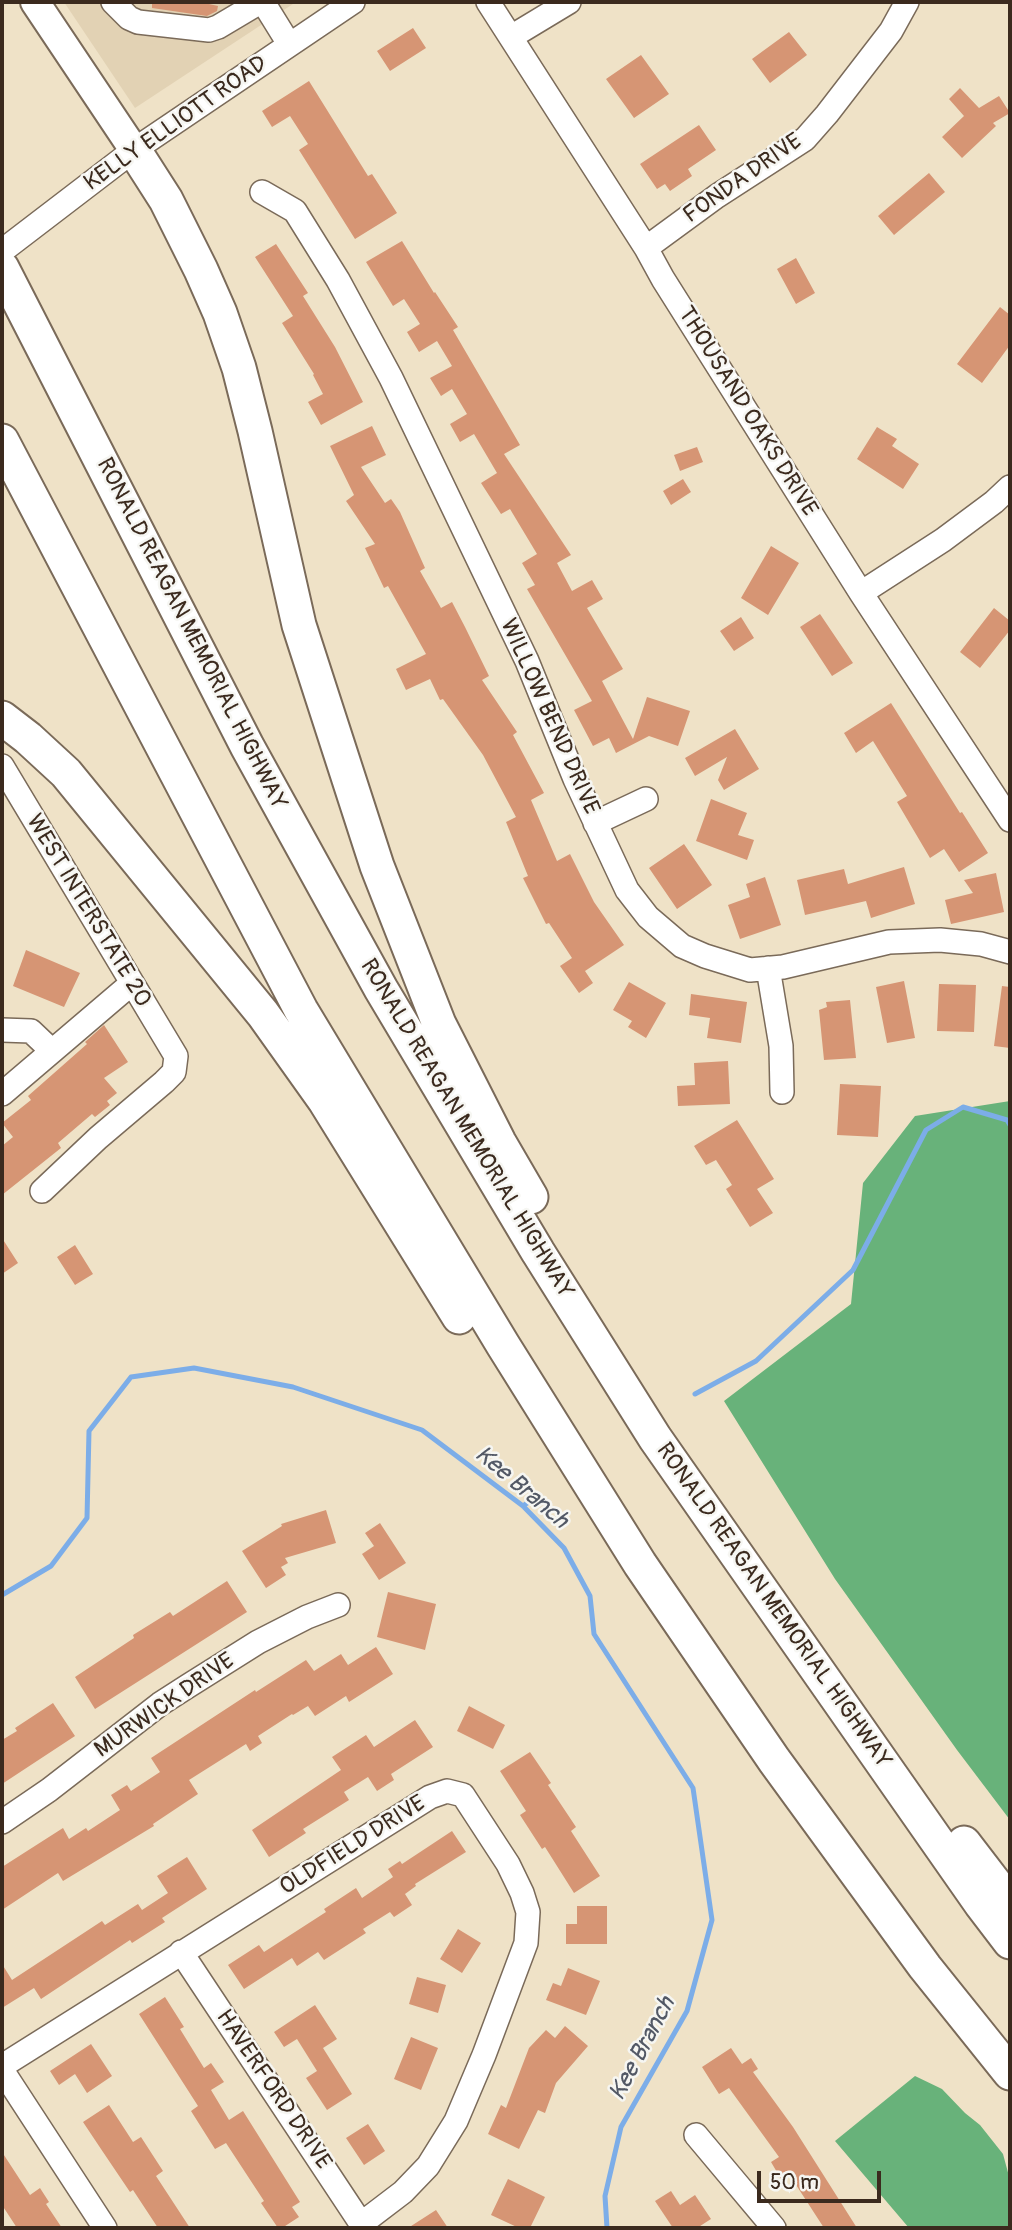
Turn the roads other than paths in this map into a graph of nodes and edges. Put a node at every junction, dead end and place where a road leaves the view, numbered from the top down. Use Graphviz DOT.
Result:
graph roads {
  1 [pos="35,2"];
  2 [pos="113,2"];
  3 [pos="261,2"];
  4 [pos="488,2"];
  5 [pos="569,2"];
  6 [pos="907,2"];
  7 [pos="343,5"];
  8 [pos="511,37"];
  9 [pos="289,44"];
  10 [pos="134,150"];
  11 [pos="262,192"];
  12 [pos="646,248"];
  13 [pos="2,251"];
  14 [pos="2,268"];
  15 [pos="2,441"];
  16 [pos="1010,487"];
  17 [pos="861,593"];
  18 [pos="2,718"];
  19 [pos="2,766"];
  20 [pos="646,799"];
  21 [pos="1010,820"];
  22 [pos="595,823"];
  23 [pos="1010,952"];
  24 [pos="768,968"];
  25 [pos="131,984"];
  26 [pos="2,1030"];
  27 [pos="51,1049"];
  28 [pos="782,1092"];
  29 [pos="2,1094"];
  30 [pos="42,1191"];
  31 [pos="640,1564"];
  32 [pos="338,1605"];
  33 [pos="785,1623"];
  34 [pos="829,1688"];
  35 [pos="2,1822"];
  36 [pos="1010,1903"];
  37 [pos="1010,1942"];
  38 [pos="181,1952"];
  39 [pos="2,2068"];
  40 [pos="1010,2073"];
  41 [pos="696,2135"];
  42 [pos="363,2226"];
  43 [pos="105,2228"];
  44 [pos="774,2228"];
  1 -- 10 [label="main road"];
  2 -- 3 [label="street"];
  3 -- 9 [label="street"];
  4 -- 8 [label="street, THOUSAND OAKS DRIVE"];
  5 -- 8 [label="street"];
  6 -- 12 [label="street, FONDA DRIVE"];
  7 -- 9 [label="street, KELLY ELLIOTT ROAD"];
  8 -- 12 [label="street, THOUSAND OAKS DRIVE"];
  9 -- 10 [label="street, KELLY ELLIOTT ROAD"];
  10 -- 13 [label="street, KELLY ELLIOTT ROAD"];
  10 -- 33 [label="highway"];
  11 -- 22 [label="street, WILLOW BEND DRIVE"];
  12 -- 17 [label="street, THOUSAND OAKS DRIVE"];
  14 -- 33 [label="highway, RONALD REAGAN MEMORIAL HIGHWAY"];
  15 -- 31 [label="highway"];
  16 -- 17 [label="street"];
  17 -- 21 [label="street, THOUSAND OAKS DRIVE"];
  18 -- 31 [label="highway"];
  19 -- 25 [label="street, WEST INTERSTATE 20"];
  20 -- 22 [label="street"];
  22 -- 24 [label="street, WILLOW BEND DRIVE"];
  23 -- 24 [label="street, WILLOW BEND DRIVE"];
  24 -- 28 [label="street"];
  25 -- 27 [label="street"];
  25 -- 30 [label="street, WEST INTERSTATE 20"];
  26 -- 27 [label="street"];
  27 -- 29 [label="street"];
  31 -- 40 [label="highway"];
  32 -- 35 [label="street, MURWICK DRIVE"];
  33 -- 34 [label="highway, RONALD REAGAN MEMORIAL HIGHWAY"];
  34 -- 36 [label="highway"];
  34 -- 37 [label="highway, RONALD REAGAN MEMORIAL HIGHWAY"];
  38 -- 39 [label="street, OLDFIELD DRIVE"];
  38 -- 42 [label="street, HAVERFORD DRIVE"];
  38 -- 42 [label="street, OLDFIELD DRIVE"];
  39 -- 43 [label="street"];
  41 -- 44 [label="street"];
}
